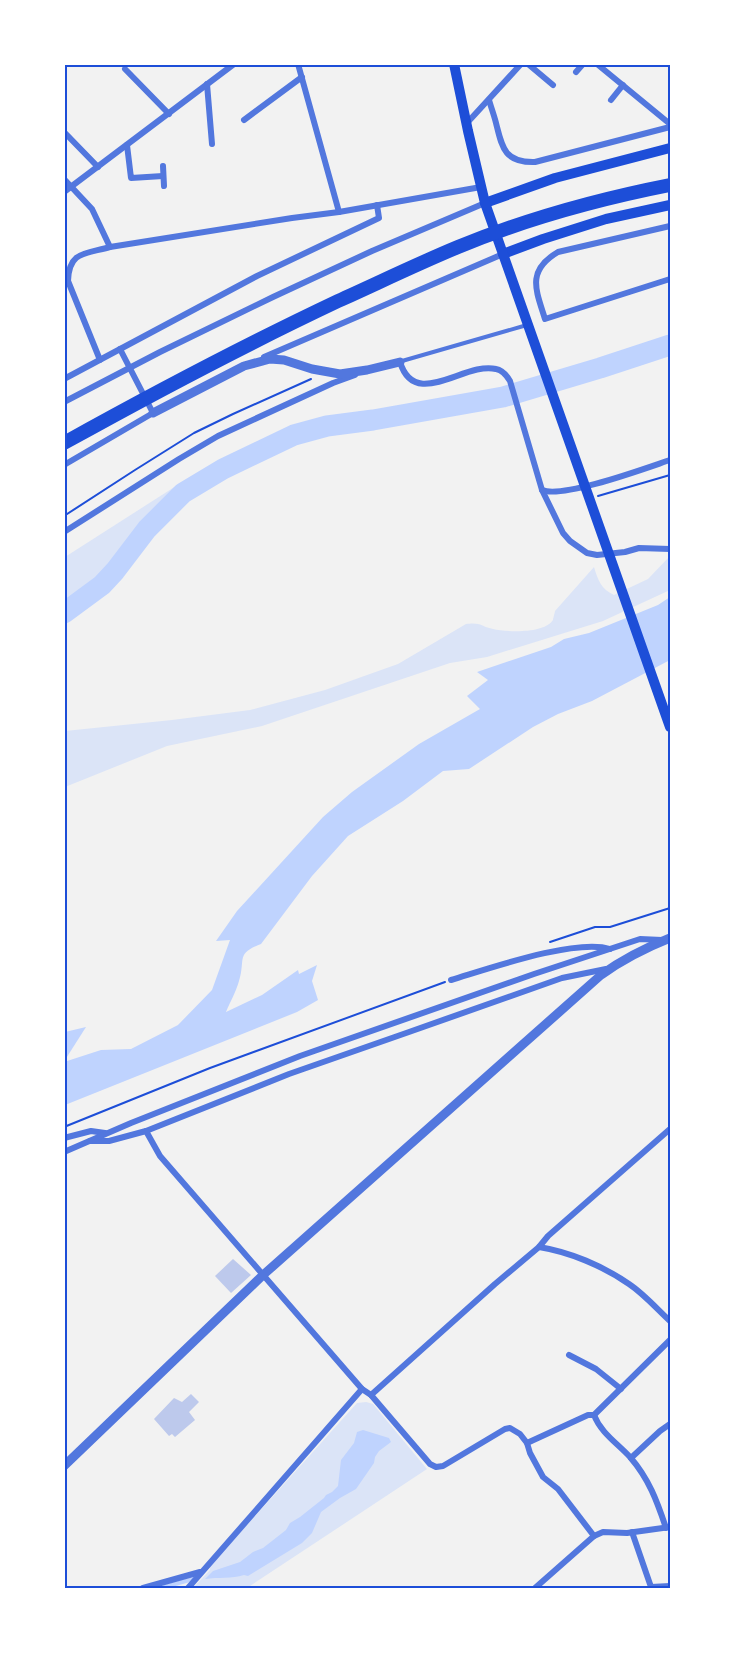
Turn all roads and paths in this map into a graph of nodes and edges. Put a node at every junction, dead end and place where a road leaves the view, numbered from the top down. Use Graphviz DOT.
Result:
graph roads {
  1 [pos="234,64"];
  2 [pos="298,64"];
  3 [pos="454,64"];
  4 [pos="521,64"];
  5 [pos="528,64"];
  6 [pos="583,64"];
  7 [pos="597,64"];
  8 [pos="125,69"];
  9 [pos="576,72"];
  10 [pos="302,77"];
  11 [pos="207,84"];
  12 [pos="553,85"];
  13 [pos="623,85"];
  14 [pos="489,100"];
  15 [pos="611,100"];
  16 [pos="169,114"];
  17 [pos="244,120"];
  18 [pos="467,123"];
  19 [pos="670,125"];
  20 [pos="66,133"];
  21 [pos="212,144"];
  22 [pos="127,145"];
  23 [pos="670,148"];
  24 [pos="163,166"];
  25 [pos="98,167"];
  26 [pos="163,176"];
  27 [pos="64,179"];
  28 [pos="670,185"];
  29 [pos="164,186"];
  30 [pos="72,187"];
  31 [pos="481,187"];
  32 [pos="64,192"];
  33 [pos="485,203"];
  34 [pos="670,205"];
  35 [pos="377,206"];
  36 [pos="339,212"];
  37 [pos="670,226"];
  38 [pos="110,247"];
  39 [pos="503,254"];
  40 [pos="66,267"];
  41 [pos="670,279"];
  42 [pos="529,328"];
  43 [pos="120,349"];
  44 [pos="100,360"];
  45 [pos="400,362"];
  46 [pos="244,366"];
  47 [pos="129,368"];
  48 [pos="367,370"];
  49 [pos="326,371"];
  50 [pos="65,377"];
  51 [pos="64,402"];
  52 [pos="153,413"];
  53 [pos="64,443"];
  54 [pos="670,460"];
  55 [pos="64,465"];
  56 [pos="670,475"];
  57 [pos="542,490"];
  58 [pos="590,499"];
  59 [pos="64,516"];
  60 [pos="64,532"];
  61 [pos="670,549"];
  62 [pos="670,727"];
  63 [pos="670,908"];
  64 [pos="668,940"];
  65 [pos="542,945"];
  66 [pos="610,949"];
  67 [pos="612,968"];
  68 [pos="451,980"];
  69 [pos="64,1127"];
  70 [pos="670,1129"];
  71 [pos="146,1131"];
  72 [pos="107,1133"];
  73 [pos="64,1138"];
  74 [pos="90,1141"];
  75 [pos="64,1152"];
  76 [pos="539,1247"];
  77 [pos="263,1275"];
  78 [pos="670,1321"];
  79 [pos="670,1340"];
  80 [pos="569,1355"];
  81 [pos="362,1389"];
  82 [pos="621,1389"];
  83 [pos="371,1395"];
  84 [pos="594,1415"];
  85 [pos="670,1424"];
  86 [pos="527,1443"];
  87 [pos="631,1458"];
  88 [pos="64,1466"];
  89 [pos="668,1527"];
  90 [pos="632,1532"];
  91 [pos="594,1536"];
  92 [pos="202,1572"];
  93 [pos="670,1586"];
  94 [pos="143,1588"];
  95 [pos="188,1588"];
  96 [pos="535,1588"];
  97 [pos="651,1588"];
  1 -- 11 [label="street"];
  2 -- 10 [label="street"];
  3 -- 18 [label="main road"];
  4 -- 14 [label="street"];
  5 -- 12 [label="street"];
  6 -- 9 [label="street"];
  7 -- 13 [label="street"];
  8 -- 16 [label="street"];
  10 -- 17 [label="street"];
  10 -- 36 [label="street"];
  11 -- 16 [label="street"];
  11 -- 21 [label="street"];
  13 -- 15 [label="street"];
  13 -- 19 [label="street"];
  14 -- 18 [label="street"];
  14 -- 19 [label="street"];
  16 -- 22 [label="street"];
  18 -- 31 [label="main road"];
  20 -- 25 [label="street"];
  22 -- 25 [label="street"];
  22 -- 26 [label="street"];
  23 -- 33 [label="main road"];
  24 -- 26 [label="street"];
  25 -- 30 [label="street"];
  26 -- 29 [label="street"];
  27 -- 30 [label="street"];
  28 -- 53 [label="highway"];
  30 -- 32 [label="street"];
  30 -- 38 [label="street"];
  31 -- 33 [label="main road"];
  31 -- 35 [label="street"];
  33 -- 39 [label="main road"];
  33 -- 47 [label="street"];
  34 -- 39 [label="main road"];
  35 -- 36 [label="street"];
  35 -- 43 [label="street"];
  36 -- 38 [label="street"];
  37 -- 41 [label="street"];
  38 -- 40 [label="street"];
  39 -- 42 [label="main road"];
  39 -- 46 [label="street"];
  40 -- 44 [label="street"];
  42 -- 45 [label="lane"];
  42 -- 58 [label="main road"];
  43 -- 44 [label="street"];
  43 -- 47 [label="street"];
  44 -- 50 [label="street"];
  45 -- 48 [label="street"];
  45 -- 57 [label="street"];
  46 -- 49 [label="street"];
  46 -- 52 [label="street"];
  47 -- 51 [label="street"];
  47 -- 52 [label="street"];
  48 -- 49 [label="street"];
  48 -- 60 [label="street"];
  49 -- 59 [label="path"];
  52 -- 55 [label="street"];
  54 -- 57 [label="street"];
  56 -- 58 [label="path"];
  57 -- 61 [label="street"];
  58 -- 62 [label="main road"];
  63 -- 65 [label="path"];
  64 -- 66 [label="street"];
  64 -- 67 [label="street"];
  66 -- 68 [label="street"];
  66 -- 72 [label="street"];
  67 -- 71 [label="street"];
  67 -- 77 [label="street"];
  68 -- 69 [label="path"];
  70 -- 76 [label="street"];
  71 -- 74 [label="street"];
  71 -- 77 [label="street"];
  72 -- 73 [label="street"];
  72 -- 74 [label="street"];
  74 -- 75 [label="street"];
  76 -- 78 [label="street"];
  76 -- 83 [label="street"];
  77 -- 81 [label="street"];
  77 -- 88 [label="street"];
  79 -- 82 [label="street"];
  80 -- 82 [label="street"];
  81 -- 83 [label="street"];
  81 -- 92 [label="street"];
  82 -- 84 [label="street"];
  83 -- 86 [label="street"];
  84 -- 86 [label="street"];
  84 -- 87 [label="street"];
  85 -- 87 [label="street"];
  86 -- 91 [label="street"];
  87 -- 89 [label="street"];
  89 -- 90 [label="street"];
  90 -- 91 [label="street"];
  90 -- 97 [label="street"];
  91 -- 96 [label="street"];
  92 -- 94 [label="street"];
  92 -- 95 [label="street"];
  93 -- 97 [label="street"];
}
